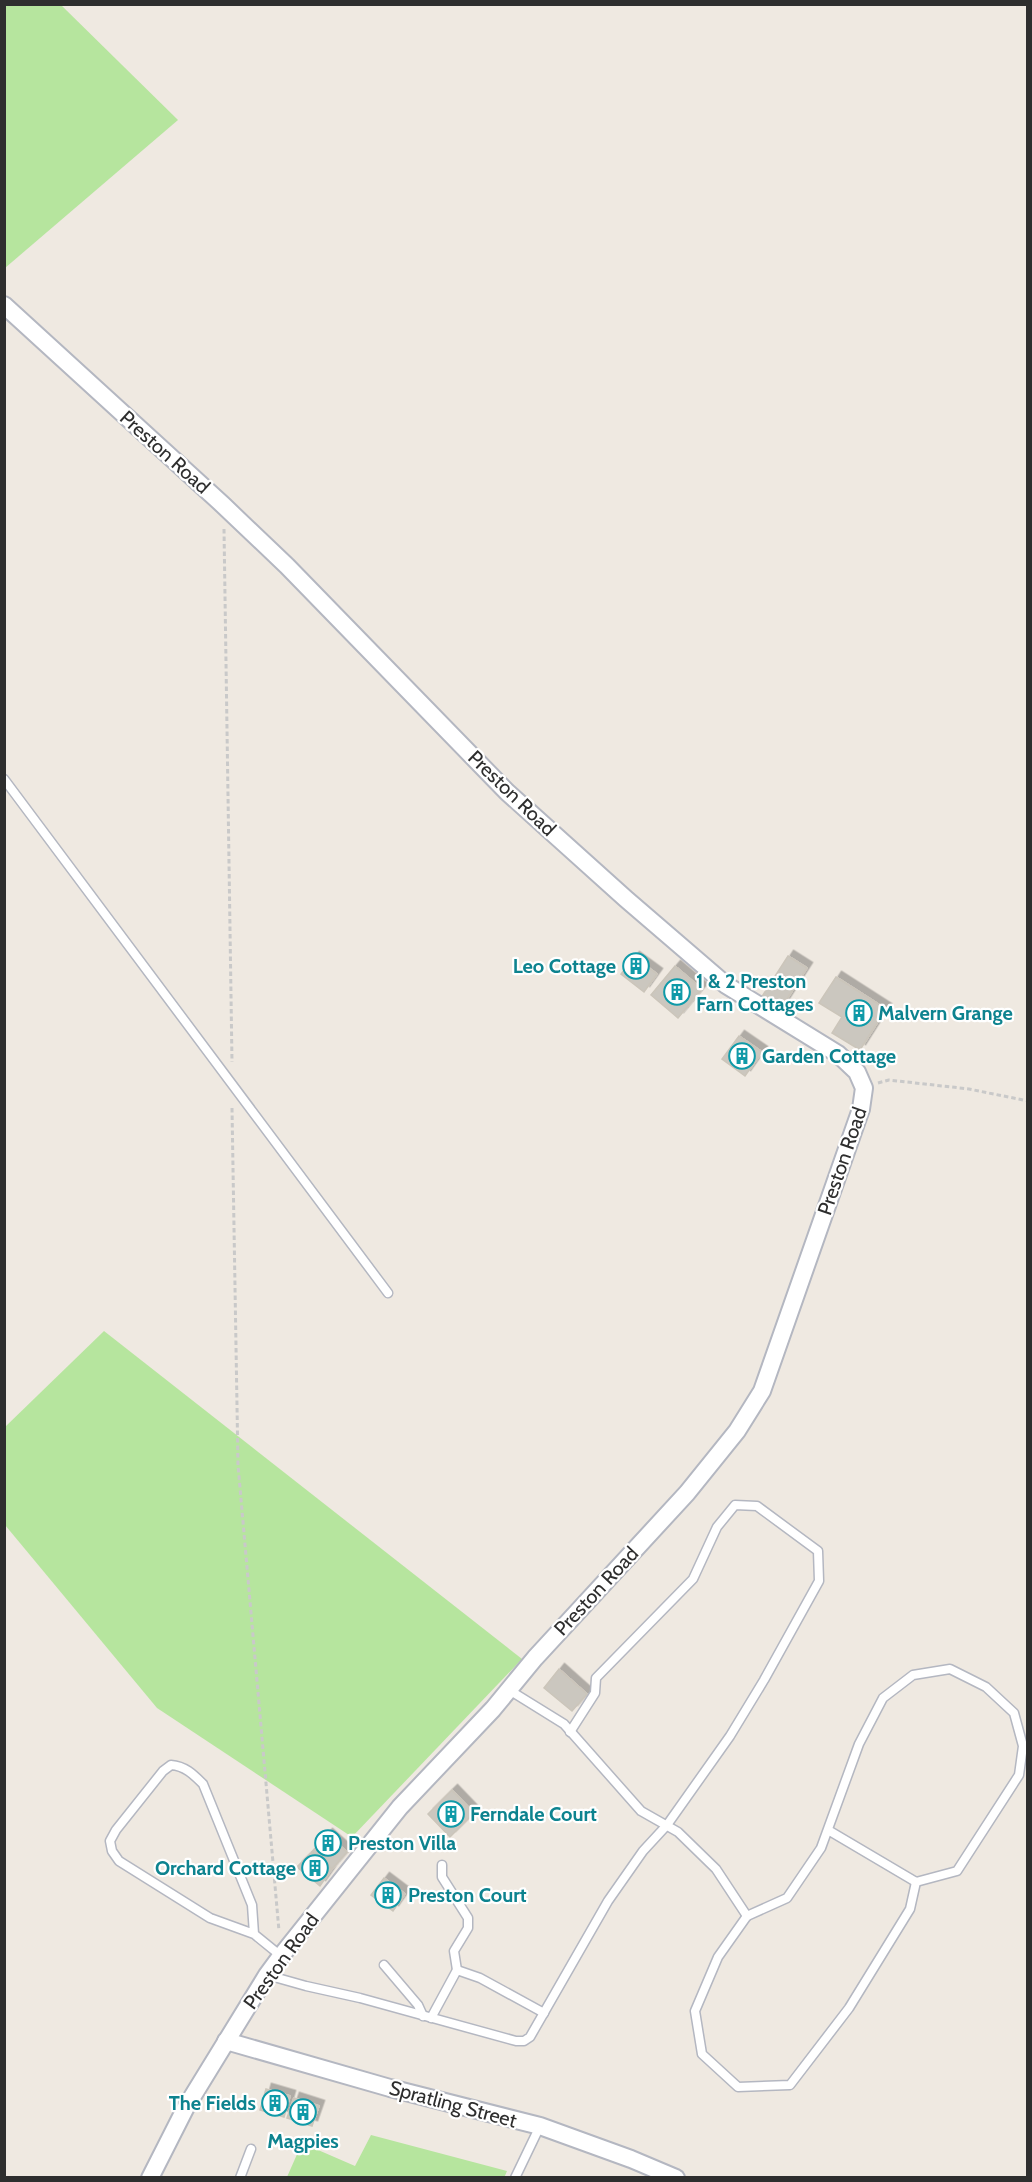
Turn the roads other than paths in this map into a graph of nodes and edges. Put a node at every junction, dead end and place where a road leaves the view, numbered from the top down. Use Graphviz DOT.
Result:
graph roads {
  1 [pos="4,305"];
  2 [pos="4,779"];
  3 [pos="388,1293"];
  4 [pos="509,1690"];
  5 [pos="570,1732"];
  6 [pos="667,1826"];
  7 [pos="828,1830"];
  8 [pos="442,1865"];
  9 [pos="916,1882"];
  10 [pos="747,1916"];
  11 [pos="254,1934"];
  12 [pos="281,1956"];
  13 [pos="384,1965"];
  14 [pos="457,1970"];
  15 [pos="267,1975"];
  16 [pos="544,2013"];
  17 [pos="427,2017"];
  18 [pos="226,2041"];
  19 [pos="540,2126"];
  20 [pos="251,2149"];
  21 [pos="150,2178"];
  22 [pos="240,2178"];
  23 [pos="515,2178"];
  24 [pos="676,2178"];
  1 -- 4 [label="street, Preston Road"];
  2 -- 3 [label="lane"];
  4 -- 5 [label="lane"];
  4 -- 12 [label="street, Preston Road"];
  5 -- 6 [label="lane"];
  5 -- 6 [label="lane"];
  6 -- 10 [label="lane"];
  6 -- 16 [label="lane"];
  7 -- 9 [label="lane"];
  7 -- 9 [label="lane"];
  7 -- 10 [label="lane"];
  8 -- 14 [label="lane"];
  9 -- 10 [label="lane"];
  11 -- 11 [label="lane"];
  11 -- 12 [label="lane"];
  12 -- 15 [label="street, Preston Road"];
  13 -- 17 [label="lane"];
  14 -- 16 [label="lane"];
  14 -- 17 [label="lane"];
  15 -- 17 [label="lane"];
  15 -- 18 [label="street, Preston Road"];
  16 -- 17 [label="lane"];
  18 -- 19 [label="street, Spratling Street"];
  18 -- 21 [label="street, Preston Road"];
  19 -- 23 [label="lane"];
  19 -- 24 [label="street, Spratling Street"];
  20 -- 22 [label="lane"];
}
